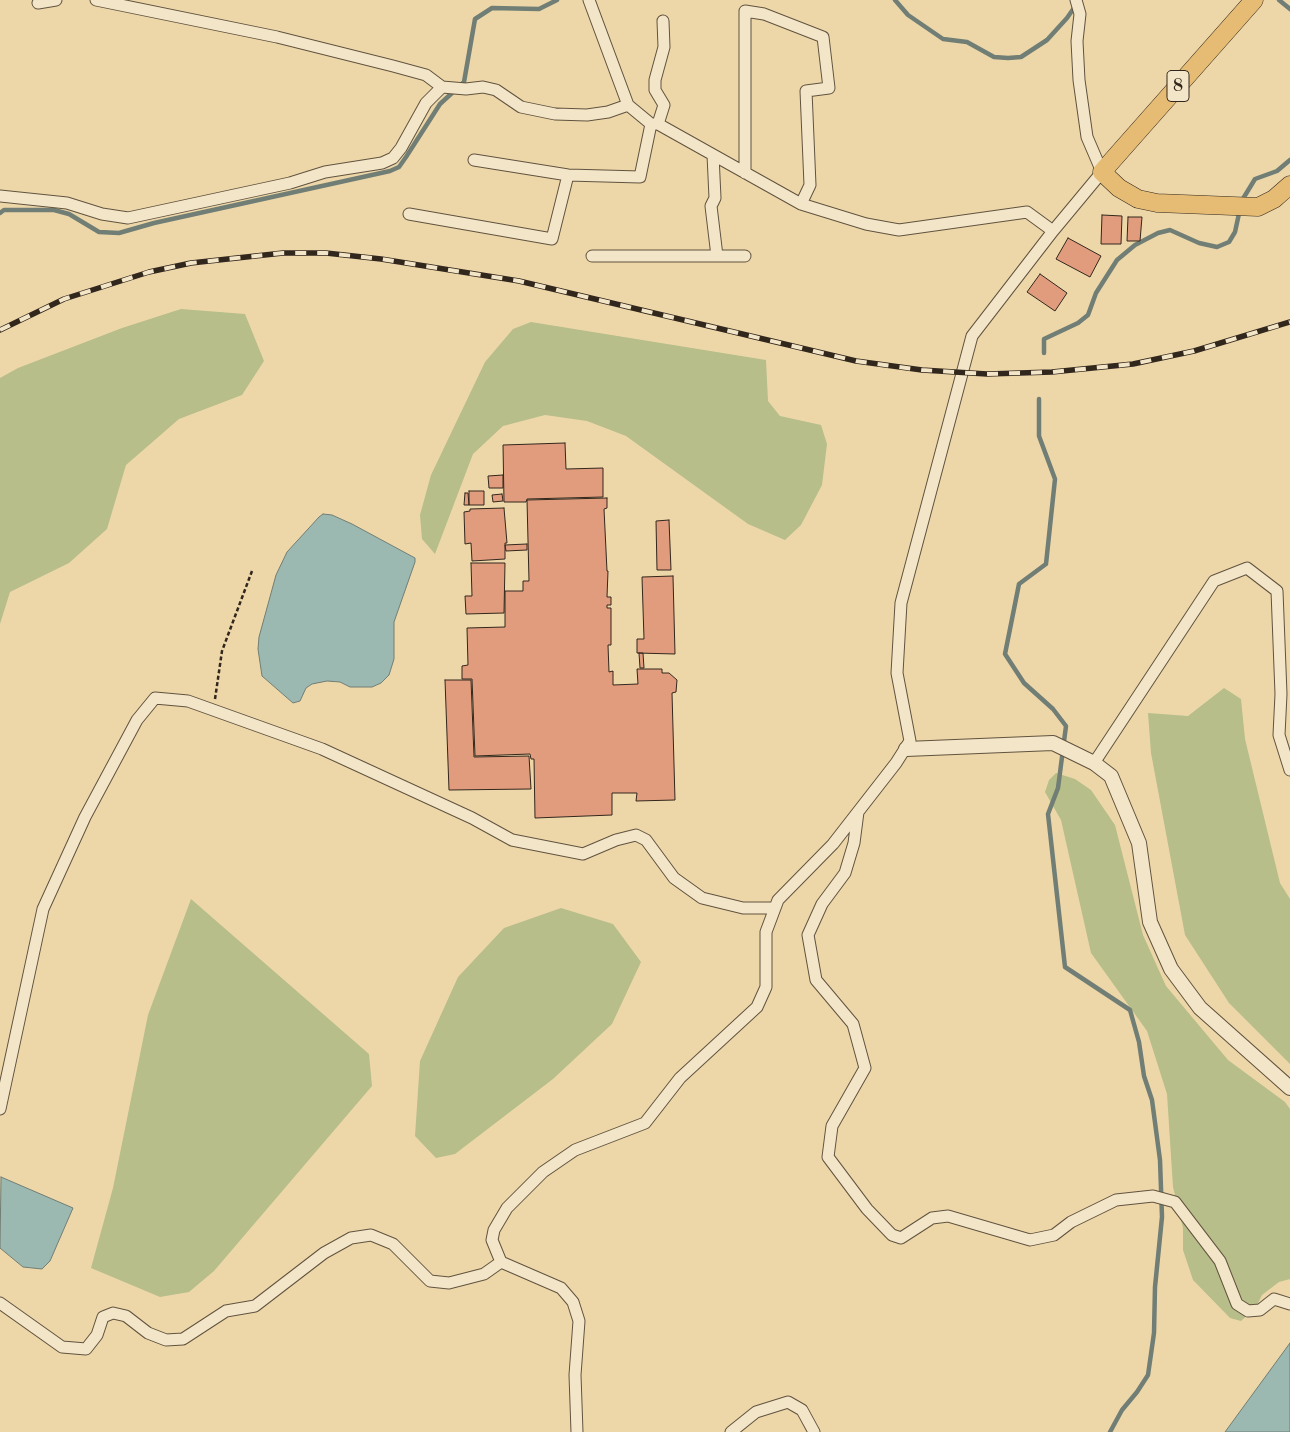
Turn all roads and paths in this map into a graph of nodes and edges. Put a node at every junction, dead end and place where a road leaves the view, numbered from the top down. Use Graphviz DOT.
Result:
graph roads {
  1 [pos="56,0"];
  2 [pos="96,0"];
  3 [pos="589,0"];
  4 [pos="1076,0"];
  5 [pos="1254,0"];
  6 [pos="38,3"];
  7 [pos="663,21"];
  8 [pos="445,87"];
  9 [pos="628,105"];
  10 [pos="654,124"];
  11 [pos="713,155"];
  12 [pos="474,160"];
  13 [pos="1102,172"];
  14 [pos="745,173"];
  15 [pos="568,175"];
  16 [pos="1290,185"];
  17 [pos="0,196"];
  18 [pos="801,204"];
  19 [pos="409,214"];
  20 [pos="1053,230"];
  21 [pos="592,256"];
  22 [pos="716,256"];
  23 [pos="745,256"];
  24 [pos="252,571"];
  25 [pos="213,710"];
  26 [pos="906,749"];
  27 [pos="1094,763"];
  28 [pos="1290,770"];
  29 [pos="858,811"];
  30 [pos="775,908"];
  31 [pos="1290,1088"];
  32 [pos="0,1108"];
  33 [pos="500,1262"];
  34 [pos="0,1303"];
  35 [pos="1290,1304"];
  36 [pos="577,1432"];
  37 [pos="731,1432"];
  38 [pos="814,1432"];
  1 -- 6 [label="street"];
  2 -- 8 [label="street"];
  3 -- 9 [label="street"];
  4 -- 13 [label="street"];
  5 -- 13 [label="main road, 8"];
  7 -- 10 [label="street"];
  8 -- 9 [label="street"];
  8 -- 17 [label="street"];
  9 -- 10 [label="street"];
  10 -- 11 [label="street"];
  10 -- 15 [label="street"];
  11 -- 14 [label="street"];
  11 -- 22 [label="street"];
  12 -- 15 [label="street"];
  13 -- 16 [label="main road"];
  13 -- 20 [label="street"];
  14 -- 18 [label="street"];
  14 -- 18 [label="street"];
  15 -- 19 [label="street"];
  18 -- 20 [label="street"];
  20 -- 26 [label="street"];
  21 -- 22 [label="street"];
  22 -- 23 [label="street"];
  24 -- 25 [label="path"];
  25 -- 30 [label="street"];
  25 -- 32 [label="street"];
  26 -- 27 [label="street"];
  26 -- 29 [label="street"];
  27 -- 28 [label="street"];
  27 -- 31 [label="street"];
  29 -- 30 [label="street"];
  29 -- 35 [label="street"];
  30 -- 33 [label="street"];
  33 -- 34 [label="street"];
  33 -- 36 [label="street"];
  37 -- 38 [label="street"];
}
